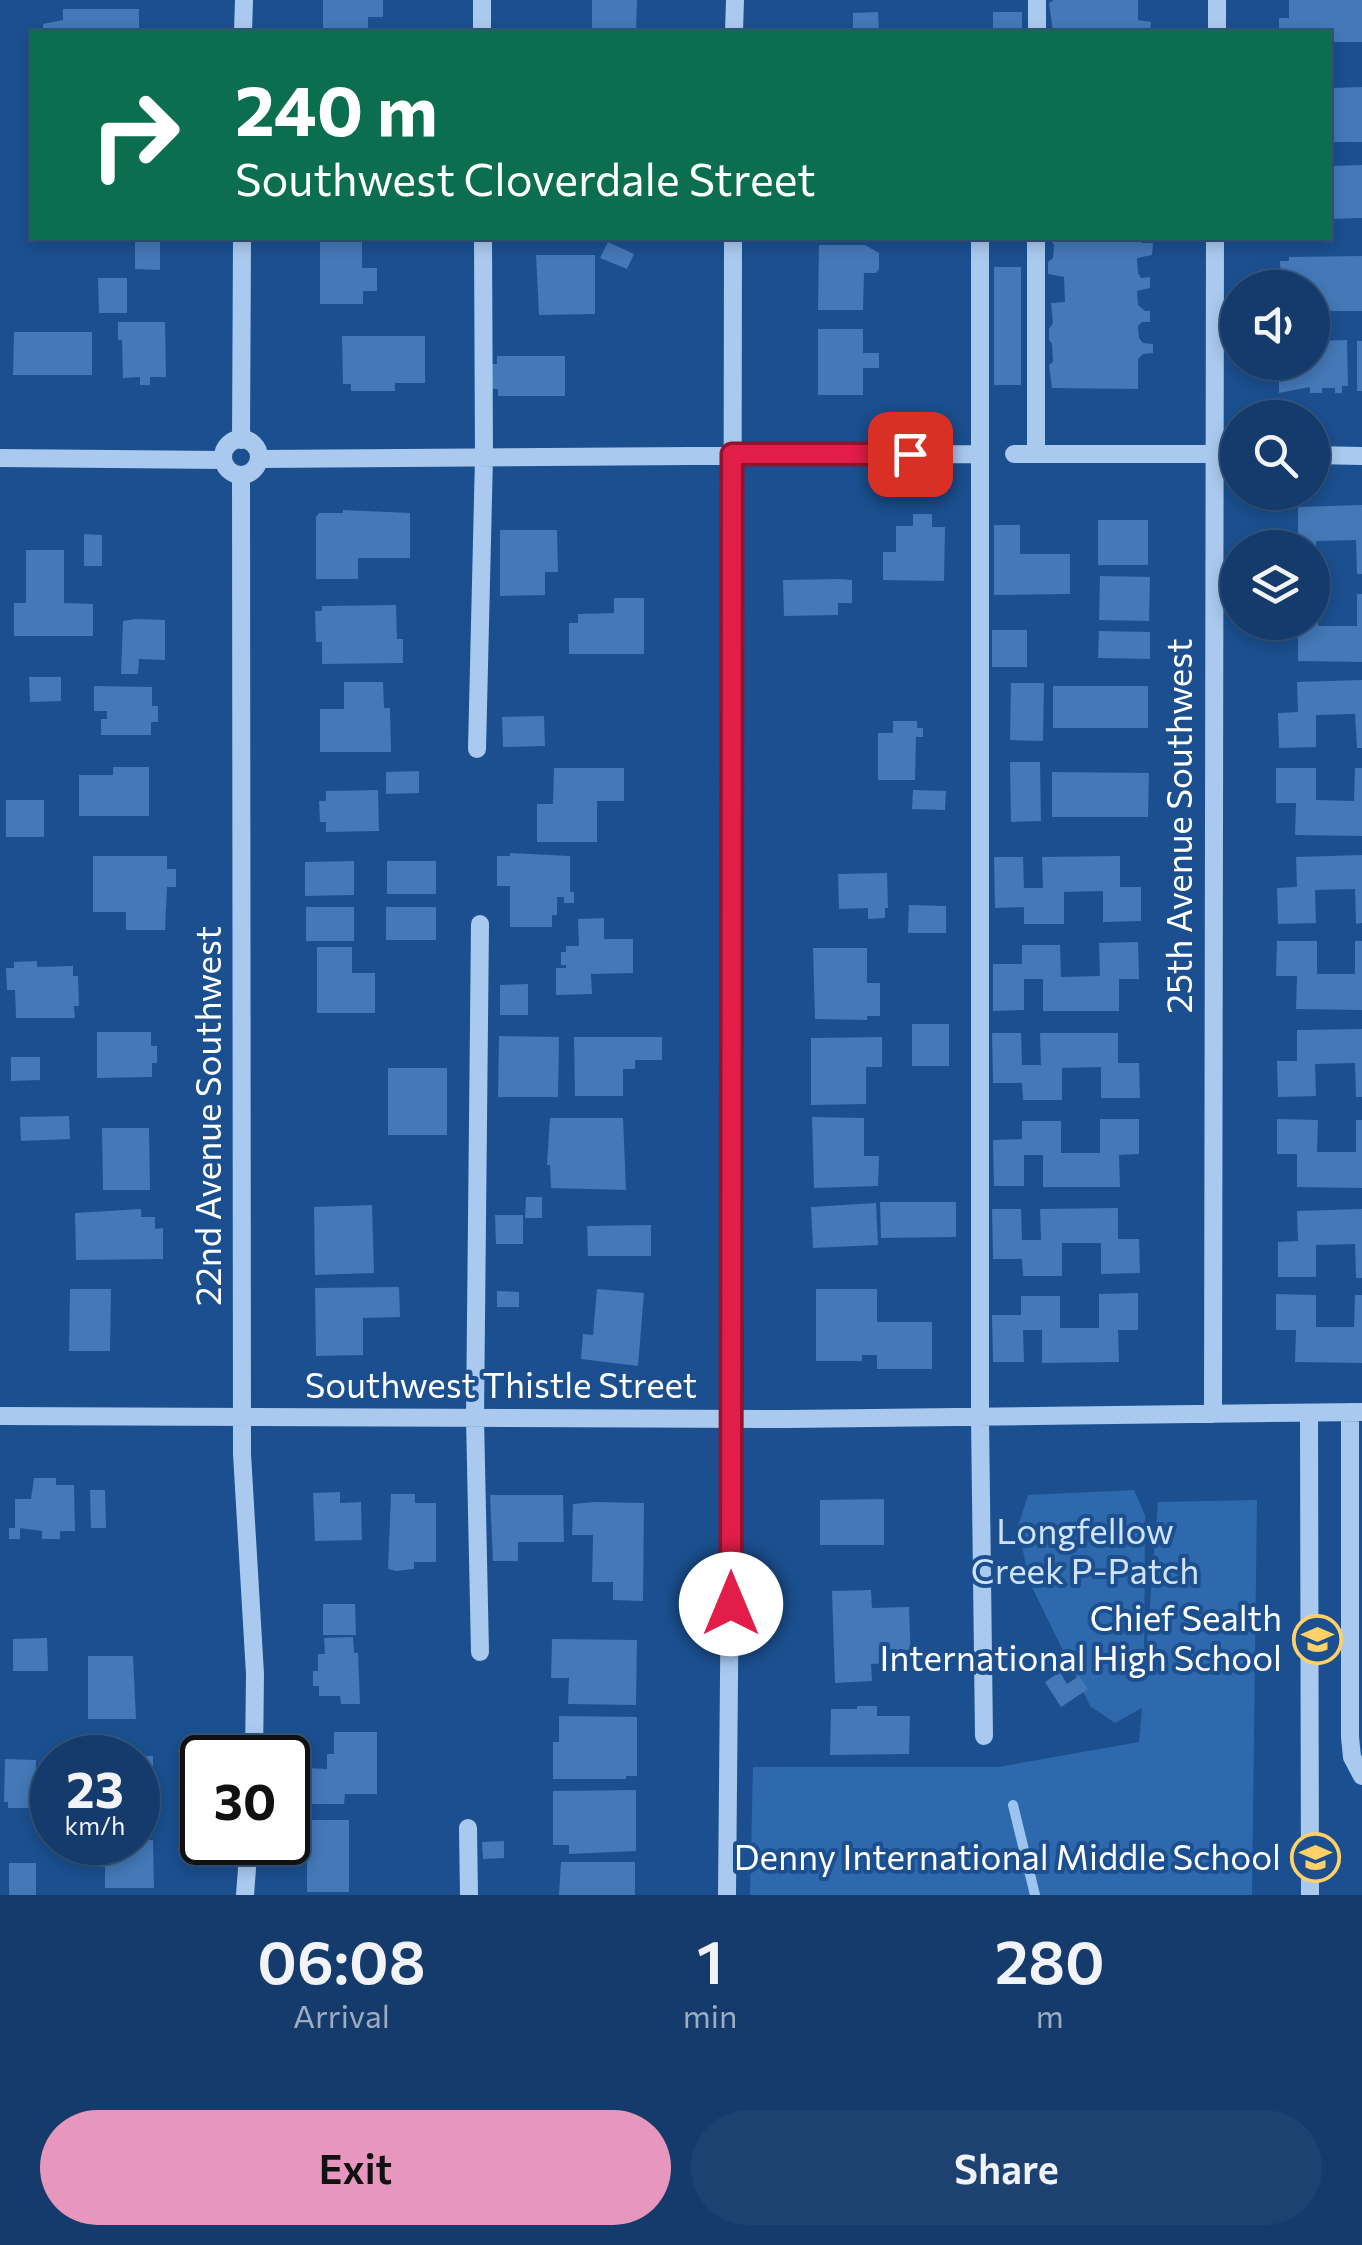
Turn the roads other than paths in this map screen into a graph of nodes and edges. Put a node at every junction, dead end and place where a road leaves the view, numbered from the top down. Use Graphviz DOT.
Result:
graph roads {
  1 [pos="244,0"];
  2 [pos="482,0"];
  3 [pos="734,0"];
  4 [pos="1037,0"];
  5 [pos="1217,0"];
  6 [pos="244,30"];
  7 [pos="482,30"];
  8 [pos="734,30"];
  9 [pos="1037,30"];
  10 [pos="1217,30"];
  11 [pos="242,240"];
  12 [pos="483,240"];
  13 [pos="734,240"];
  14 [pos="980,240"];
  15 [pos="1036,240"];
  16 [pos="1215,240"];
  17 [pos="241,440"];
  18 [pos="732,454"];
  19 [pos="980,454"];
  20 [pos="1014,454"];
  21 [pos="1036,454"];
  22 [pos="1213,454"];
  23 [pos="1220,454"];
  24 [pos="1330,455"];
  25 [pos="1362,456"];
  26 [pos="484,457"];
  27 [pos="0,458"];
  28 [pos="259,459"];
  29 [pos="223,460"];
  30 [pos="241,475"];
  31 [pos="477,750"];
  32 [pos="480,924"];
  33 [pos="1356,1412"];
  34 [pos="1309,1413"];
  35 [pos="1213,1414"];
  36 [pos="0,1416"];
  37 [pos="242,1418"];
  38 [pos="475,1418"];
  39 [pos="980,1418"];
  40 [pos="732,1419"];
  41 [pos="480,1652"];
  42 [pos="254,1735"];
  43 [pos="984,1736"];
  44 [pos="1362,1776"];
  45 [pos="468,1828"];
  46 [pos="247,1865"];
  47 [pos="244,1895"];
  48 [pos="469,1895"];
  49 [pos="727,1895"];
  50 [pos="1310,1895"];
  1 -- 6 [label="street"];
  2 -- 7 [label="street"];
  3 -- 8 [label="street"];
  4 -- 9 [label="street"];
  5 -- 10 [label="street"];
  11 -- 17 [label="street"];
  12 -- 26 [label="street"];
  13 -- 18 [label="street"];
  14 -- 19 [label="street"];
  15 -- 21 [label="street"];
  16 -- 22 [label="street, 25th Avenue Southwest"];
  17 -- 28 [label="street"];
  17 -- 29 [label="street"];
  18 -- 19 [label="street"];
  18 -- 26 [label="street"];
  18 -- 40 [label="street"];
  19 -- 39 [label="street"];
  20 -- 21 [label="street"];
  21 -- 22 [label="street"];
  22 -- 23 [label="street"];
  22 -- 35 [label="street, 25th Avenue Southwest"];
  24 -- 25 [label="street"];
  26 -- 28 [label="street"];
  26 -- 31 [label="street"];
  27 -- 29 [label="street"];
  28 -- 30 [label="street"];
  29 -- 30 [label="street"];
  30 -- 37 [label="street, 22nd Avenue Southwest"];
  32 -- 38 [label="street"];
  33 -- 34 [label="street, Southwest Thistle Street"];
  33 -- 44 [label="street"];
  34 -- 35 [label="street, Southwest Thistle Street"];
  34 -- 50 [label="street"];
  35 -- 39 [label="street, Southwest Thistle Street"];
  36 -- 37 [label="street, Southwest Thistle Street"];
  37 -- 38 [label="street, Southwest Thistle Street"];
  37 -- 42 [label="street, 22nd Avenue Southwest"];
  38 -- 40 [label="street, Southwest Thistle Street"];
  38 -- 41 [label="street"];
  39 -- 40 [label="street, Southwest Thistle Street"];
  39 -- 43 [label="street"];
  40 -- 49 [label="street"];
  45 -- 48 [label="street"];
  46 -- 47 [label="street"];
}
